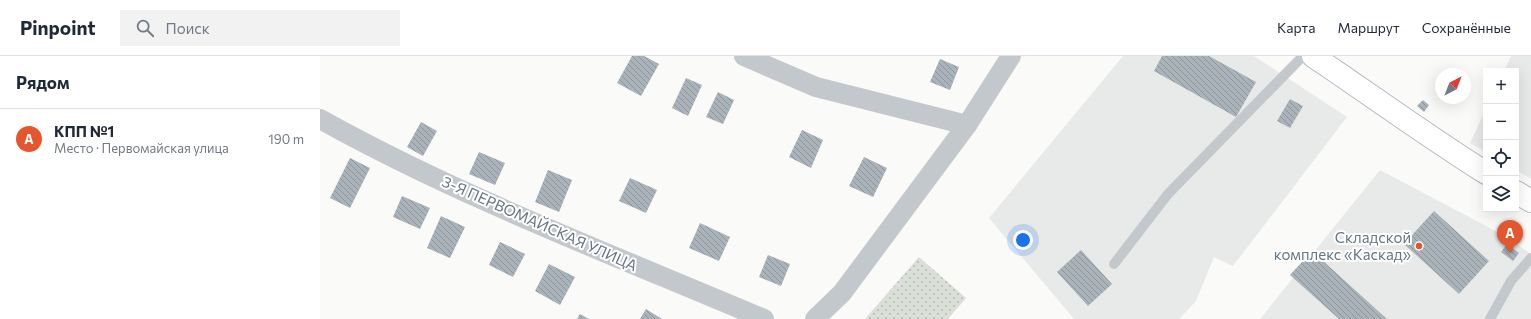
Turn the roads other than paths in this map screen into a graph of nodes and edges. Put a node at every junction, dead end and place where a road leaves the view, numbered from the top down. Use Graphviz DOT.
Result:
graph roads {
  1 [pos="744,56"];
  2 [pos="1012,56"];
  3 [pos="1303,56"];
  4 [pos="1313,56"];
  5 [pos="320,118"];
  6 [pos="967,125"];
  7 [pos="1483,171"];
  8 [pos="1519,194"];
  9 [pos="1531,201"];
  10 [pos="1531,258"];
  11 [pos="1114,264"];
  12 [pos="764,319"];
  13 [pos="816,319"];
  14 [pos="1490,319"];
  1 -- 6 [label="street"];
  2 -- 6 [label="street"];
  3 -- 11 [label="lane"];
  4 -- 7 [label="street"];
  5 -- 12 [label="street, 3-Я ПЕРВОМАЙСКАЯ УЛИЦА"];
  6 -- 13 [label="street"];
  8 -- 9 [label="street"];
  10 -- 14 [label="lane"];
}
